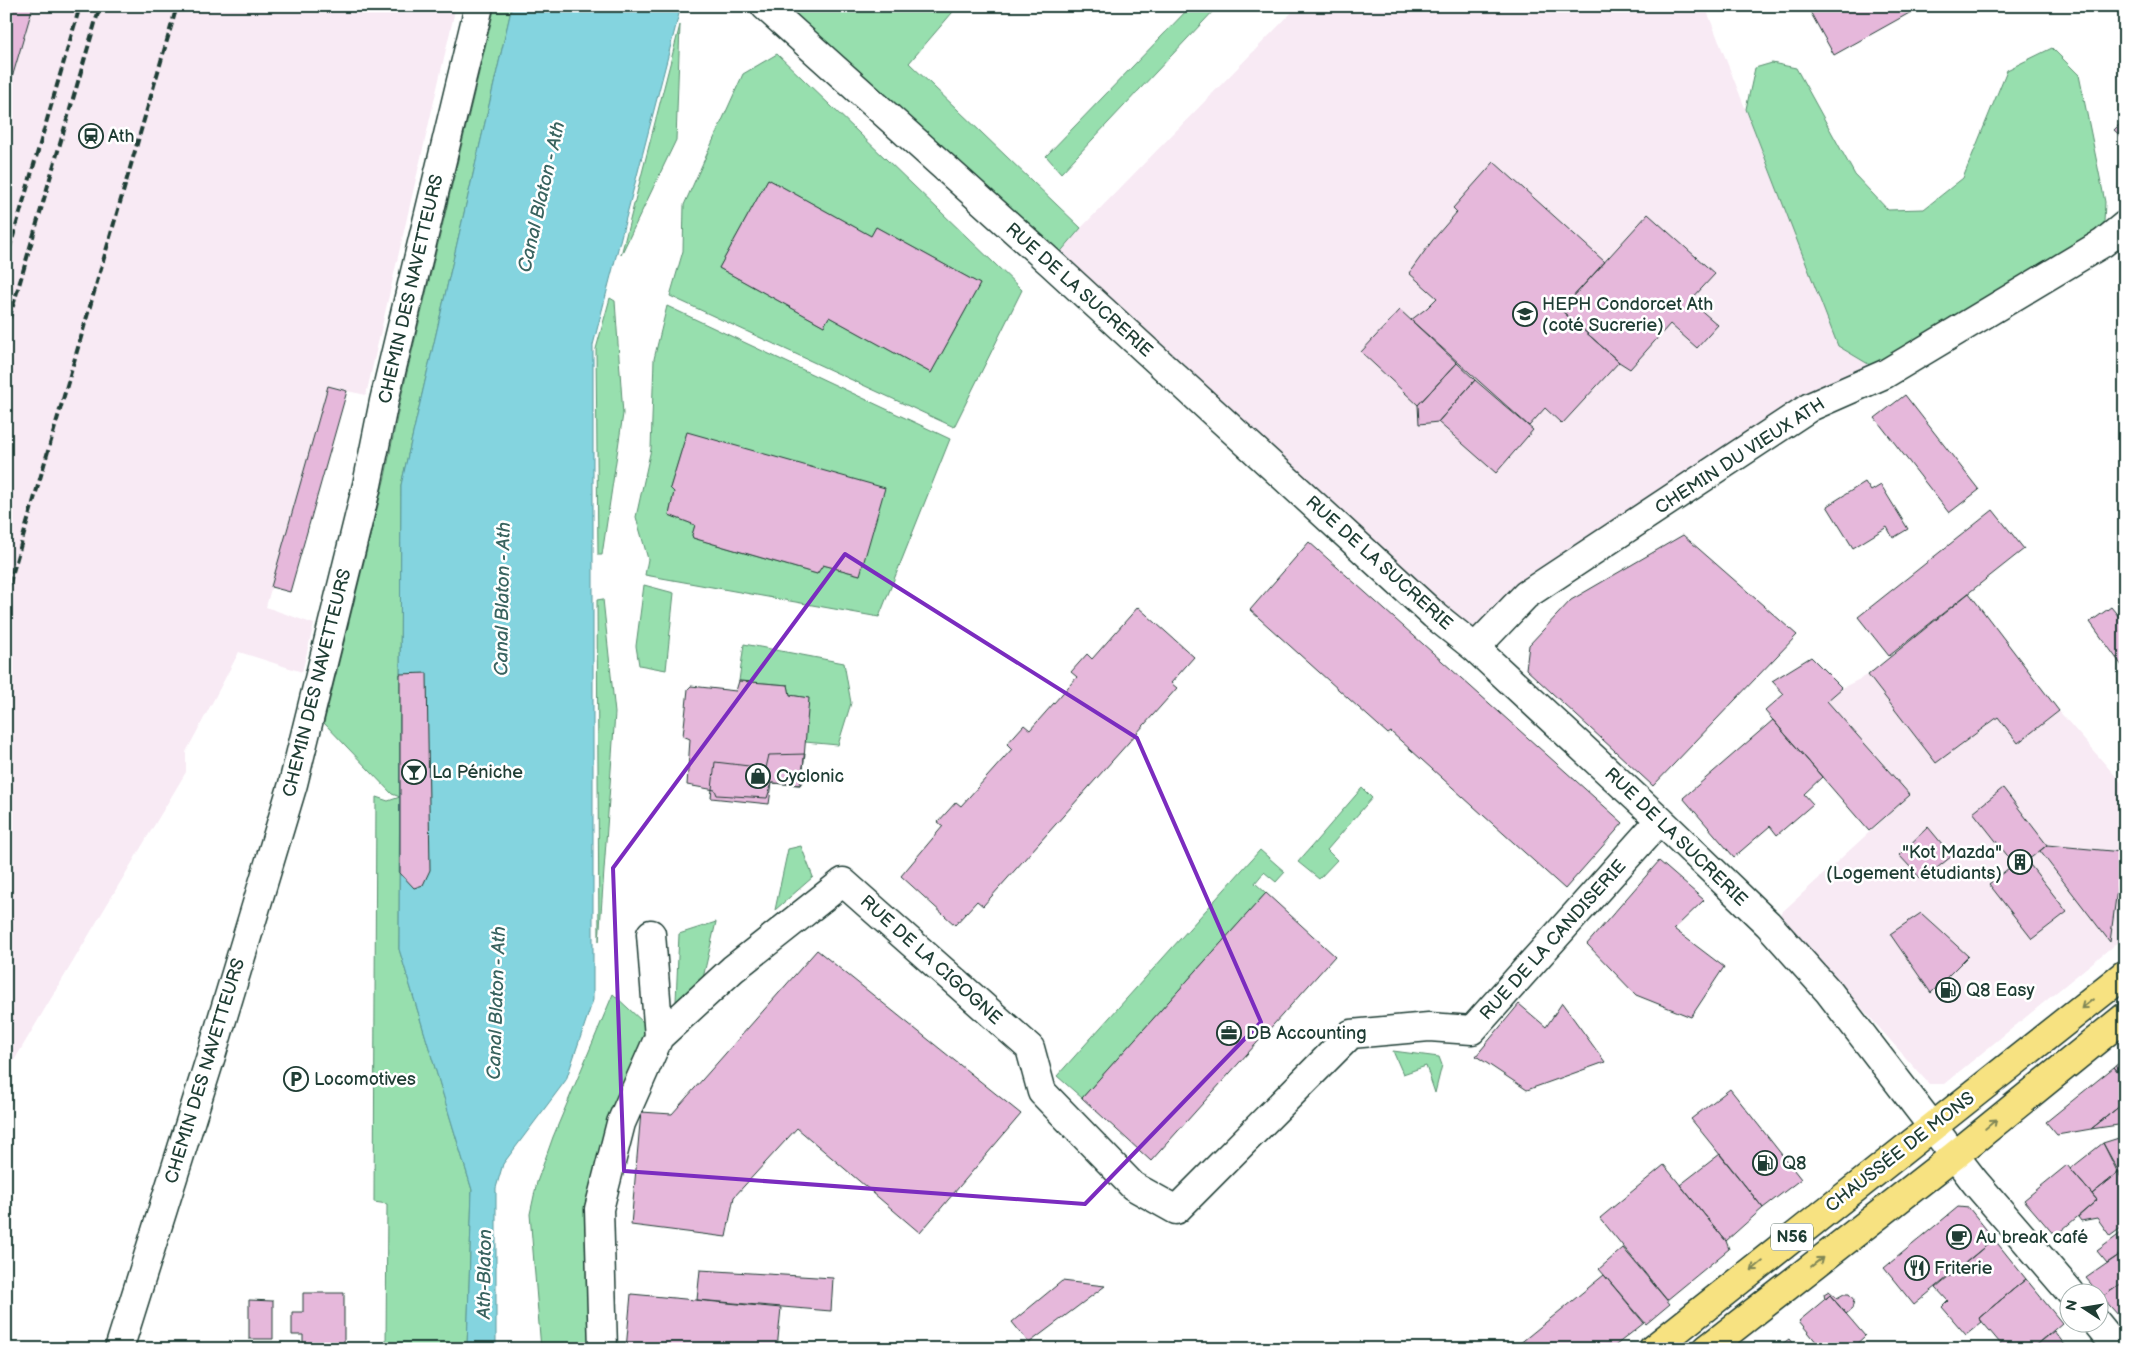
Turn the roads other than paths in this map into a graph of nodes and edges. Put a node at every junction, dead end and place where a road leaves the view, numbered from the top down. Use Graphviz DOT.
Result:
graph roads {
  1 [pos="479,6"];
  2 [pos="765,6"];
  3 [pos="2125,225"];
  4 [pos="1475,648"];
  5 [pos="1660,820"];
  6 [pos="651,934"];
  7 [pos="2125,974"];
  8 [pos="2125,1016"];
  9 [pos="659,1037"];
  10 [pos="1933,1127"];
  11 [pos="1954,1156"];
  12 [pos="1176,1210"];
  13 [pos="2061,1282"];
  14 [pos="2104,1332"];
  15 [pos="119,1349"];
  16 [pos="603,1349"];
  17 [pos="1653,1349"];
  18 [pos="1706,1349"];
  19 [pos="2118,1349"];
  1 -- 15 [label="street, CHEMIN DES NAVETTEURS"];
  2 -- 4 [label="street, RUE DE LA SUCRERIE"];
  3 -- 4 [label="street, CHEMIN DU VIEUX ATH"];
  4 -- 5 [label="street, RUE DE LA SUCRERIE"];
  5 -- 10 [label="street, RUE DE LA SUCRERIE"];
  5 -- 12 [label="street, RUE DE LA CANDISERIE"];
  6 -- 9 [label="street"];
  7 -- 10 [label="main road, CHAUSSÉE DE MONS / N56, one-way"];
  11 -- 8 [label="main road, CHAUSSÉE DE MONS / N56, one-way"];
  9 -- 12 [label="street, RUE DE LA CIGOGNE"];
  9 -- 16 [label="street"];
  10 -- 11 [label="street, RUE DE LA SUCRERIE"];
  10 -- 17 [label="main road, CHAUSSÉE DE MONS / N56, one-way"];
  11 -- 13 [label="street, RUE DE LA SUCRERIE"];
  18 -- 11 [label="main road, CHAUSSÉE DE MONS / N56, one-way"];
  14 -- 19 [label="street"];
}
